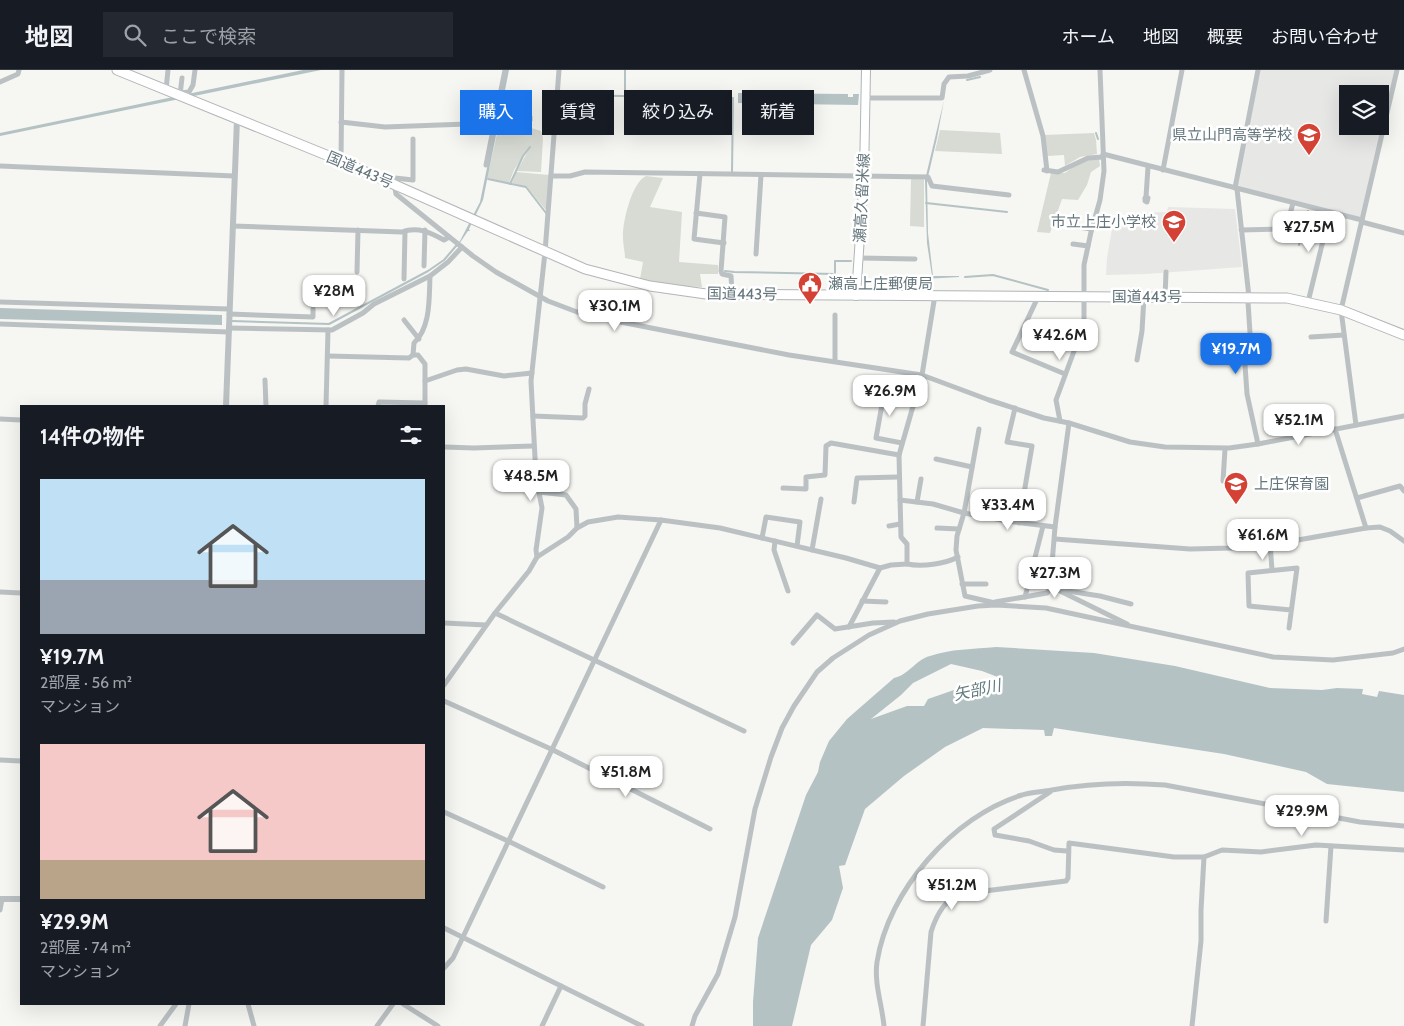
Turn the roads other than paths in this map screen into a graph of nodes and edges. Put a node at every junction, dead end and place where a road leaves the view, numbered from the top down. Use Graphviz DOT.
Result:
graph roads {
  1 [pos="18,70"];
  2 [pos="117,70"];
  3 [pos="168,70"];
  4 [pos="194,70"];
  5 [pos="342,70"];
  6 [pos="505,70"];
  7 [pos="559,70"];
  8 [pos="866,70"];
  9 [pos="990,70"];
  10 [pos="1024,70"];
  11 [pos="1100,70"];
  12 [pos="1182,70"];
  13 [pos="1258,70"];
  14 [pos="1396,70"];
  15 [pos="182,78"];
  16 [pos="0,82"];
  17 [pos="166,90"];
  18 [pos="501,90"];
  19 [pos="180,94"];
  20 [pos="866,98"];
  21 [pos="237,119"];
  22 [pos="342,122"];
  23 [pos="460,124"];
  24 [pos="492,135"];
  25 [pos="413,139"];
  26 [pos="1103,155"];
  27 [pos="341,161"];
  28 [pos="486,165"];
  29 [pos="0,166"];
  30 [pos="1148,167"];
  31 [pos="1163,170"];
  32 [pos="700,174"];
  33 [pos="761,175"];
  34 [pos="234,176"];
  35 [pos="551,176"];
  36 [pos="864,176"];
  37 [pos="394,184"];
  38 [pos="1236,189"];
  39 [pos="1009,194"];
  40 [pos="1146,197"];
  41 [pos="1293,203"];
  42 [pos="1330,212"];
  43 [pos="696,213"];
  44 [pos="1362,221"];
  45 [pos="232,226"];
  46 [pos="1072,226"];
  47 [pos="1091,229"];
  48 [pos="358,230"];
  49 [pos="425,230"];
  50 [pos="1241,230"];
  51 [pos="405,231"];
  52 [pos="1404,233"];
  53 [pos="449,237"];
  54 [pos="724,243"];
  55 [pos="1073,244"];
  56 [pos="1088,246"];
  57 [pos="462,247"];
  58 [pos="544,252"];
  59 [pos="756,254"];
  60 [pos="859,258"];
  61 [pos="915,259"];
  62 [pos="424,266"];
  63 [pos="357,272"];
  64 [pos="1166,272"];
  65 [pos="430,276"];
  66 [pos="404,279"];
  67 [pos="732,291"];
  68 [pos="935,295"];
  69 [pos="540,296"];
  70 [pos="856,296"];
  71 [pos="1038,297"];
  72 [pos="1084,297"];
  73 [pos="1144,297"];
  74 [pos="1165,297"];
  75 [pos="1308,298"];
  76 [pos="1248,299"];
  77 [pos="0,302"];
  78 [pos="313,309"];
  79 [pos="1341,310"];
  80 [pos="229,312"];
  81 [pos="835,315"];
  82 [pos="404,320"];
  83 [pos="0,324"];
  84 [pos="229,330"];
  85 [pos="328,330"];
  86 [pos="1344,335"];
  87 [pos="1404,335"];
  88 [pos="1310,337"];
  89 [pos="418,339"];
  90 [pos="413,355"];
  91 [pos="328,356"];
  92 [pos="1137,360"];
  93 [pos="835,361"];
  94 [pos="532,373"];
  95 [pos="922,374"];
  96 [pos="1065,374"];
  97 [pos="265,380"];
  98 [pos="425,381"];
  99 [pos="589,389"];
  100 [pos="914,401"];
  101 [pos="226,405"];
  102 [pos="266,405"];
  103 [pos="326,405"];
  104 [pos="378,405"];
  105 [pos="425,405"];
  106 [pos="1015,408"];
  107 [pos="533,416"];
  108 [pos="1404,416"];
  109 [pos="0,419"];
  110 [pos="20,420"];
  111 [pos="1060,421"];
  112 [pos="1069,423"];
  113 [pos="1356,425"];
  114 [pos="979,429"];
  115 [pos="1335,429"];
  116 [pos="902,443"];
  117 [pos="1258,444"];
  118 [pos="534,446"];
  119 [pos="445,448"];
  120 [pos="1225,448"];
  121 [pos="899,455"];
  122 [pos="936,459"];
  123 [pos="972,467"];
  124 [pos="899,477"];
  125 [pos="921,479"];
  126 [pos="1223,481"];
  127 [pos="783,488"];
  128 [pos="1404,491"];
  129 [pos="539,492"];
  130 [pos="1357,498"];
  131 [pos="820,499"];
  132 [pos="900,500"];
  133 [pos="854,502"];
  134 [pos="917,502"];
  135 [pos="964,513"];
  136 [pos="660,520"];
  137 [pos="1020,523"];
  138 [pos="900,524"];
  139 [pos="889,526"];
  140 [pos="1044,526"];
  141 [pos="1055,527"];
  142 [pos="577,528"];
  143 [pos="937,528"];
  144 [pos="1366,528"];
  145 [pos="959,529"];
  146 [pos="762,538"];
  147 [pos="1055,539"];
  148 [pos="775,541"];
  149 [pos="1404,541"];
  150 [pos="1270,543"];
  151 [pos="797,546"];
  152 [pos="812,550"];
  153 [pos="537,557"];
  154 [pos="958,557"];
  155 [pos="907,564"];
  156 [pos="880,568"];
  157 [pos="1272,570"];
  158 [pos="962,584"];
  159 [pos="986,584"];
  160 [pos="1053,589"];
  161 [pos="788,591"];
  162 [pos="0,592"];
  163 [pos="20,593"];
  164 [pos="1025,597"];
  165 [pos="862,601"];
  166 [pos="886,602"];
  167 [pos="995,603"];
  168 [pos="1131,604"];
  169 [pos="1291,610"];
  170 [pos="495,613"];
  171 [pos="900,621"];
  172 [pos="445,623"];
  173 [pos="486,625"];
  174 [pos="1132,627"];
  175 [pos="849,628"];
  176 [pos="1289,628"];
  177 [pos="793,643"];
  178 [pos="1404,649"];
  179 [pos="595,660"];
  180 [pos="445,684"];
  181 [pos="445,701"];
  182 [pos="744,731"];
  183 [pos="552,749"];
  184 [pos="0,760"];
  185 [pos="20,761"];
  186 [pos="1052,790"];
  187 [pos="445,812"];
  188 [pos="1404,826"];
  189 [pos="710,829"];
  190 [pos="508,841"];
  191 [pos="1331,846"];
  192 [pos="1404,850"];
  193 [pos="1067,851"];
  194 [pos="1204,857"];
  195 [pos="603,888"];
  196 [pos="1,899"];
  197 [pos="20,899"];
  198 [pos="0,910"];
  199 [pos="1326,922"];
  200 [pos="445,928"];
  201 [pos="463,937"];
  202 [pos="445,967"];
  203 [pos="561,986"];
  204 [pos="175,1005"];
  205 [pos="189,1005"];
  206 [pos="248,1005"];
  207 [pos="392,1005"];
  208 [pos="405,1005"];
  209 [pos="160,1026"];
  210 [pos="185,1026"];
  211 [pos="254,1026"];
  212 [pos="377,1026"];
  213 [pos="438,1026"];
  214 [pos="542,1026"];
  215 [pos="642,1026"];
  216 [pos="692,1026"];
  217 [pos="884,1026"];
  218 [pos="923,1026"];
  219 [pos="1192,1026"];
  1 -- 16 [label="street"];
  2 -- 17 [label="highway, 国道443号"];
  3 -- 17 [label="street"];
  4 -- 19 [label="street"];
  5 -- 22 [label="street"];
  6 -- 18 [label="street"];
  7 -- 35 [label="street"];
  8 -- 20 [label="main road, 瀬高久留米線"];
  9 -- 20 [label="street"];
  10 -- 26 [label="street"];
  11 -- 26 [label="street"];
  12 -- 31 [label="street"];
  13 -- 38 [label="street"];
  14 -- 44 [label="street"];
  15 -- 19 [label="street"];
  17 -- 19 [label="highway, 国道443号"];
  19 -- 21 [label="highway, 国道443号"];
  20 -- 36 [label="main road, 瀬高久留米線"];
  21 -- 27 [label="highway, 国道443号"];
  21 -- 34 [label="street"];
  22 -- 23 [label="street"];
  22 -- 27 [label="street"];
  24 -- 28 [label="street"];
  25 -- 37 [label="street"];
  26 -- 30 [label="street"];
  26 -- 47 [label="street"];
  27 -- 37 [label="highway, 国道443号"];
  29 -- 34 [label="street"];
  30 -- 31 [label="street"];
  30 -- 40 [label="street"];
  31 -- 38 [label="street"];
  32 -- 33 [label="street"];
  32 -- 35 [label="street"];
  32 -- 43 [label="street"];
  33 -- 36 [label="street"];
  33 -- 59 [label="street"];
  34 -- 45 [label="street"];
  35 -- 58 [label="street"];
  36 -- 39 [label="street"];
  36 -- 60 [label="main road, 瀬高久留米線"];
  37 -- 53 [label="street"];
  37 -- 58 [label="highway, 国道443号"];
  38 -- 41 [label="street"];
  38 -- 50 [label="street"];
  41 -- 42 [label="street"];
  41 -- 50 [label="street"];
  42 -- 44 [label="street"];
  42 -- 75 [label="street"];
  43 -- 54 [label="street"];
  43 -- 54 [label="street"];
  44 -- 52 [label="street"];
  44 -- 79 [label="street"];
  45 -- 48 [label="street"];
  45 -- 80 [label="street"];
  46 -- 47 [label="street"];
  47 -- 56 [label="street"];
  48 -- 51 [label="street"];
  48 -- 63 [label="street"];
  49 -- 51 [label="street"];
  49 -- 53 [label="street"];
  49 -- 62 [label="street"];
  50 -- 76 [label="street"];
  51 -- 66 [label="street"];
  53 -- 57 [label="street"];
  54 -- 67 [label="street"];
  55 -- 56 [label="street"];
  56 -- 72 [label="street"];
  57 -- 65 [label="street"];
  57 -- 69 [label="street"];
  58 -- 69 [label="street"];
  58 -- 70 [label="highway, 国道443号"];
  60 -- 61 [label="street"];
  60 -- 70 [label="main road, 瀬高久留米線"];
  64 -- 74 [label="street"];
  65 -- 85 [label="street"];
  65 -- 89 [label="street"];
  68 -- 70 [label="highway, 国道443号"];
  68 -- 71 [label="highway, 国道443号"];
  68 -- 95 [label="street"];
  69 -- 93 [label="street"];
  69 -- 94 [label="street"];
  71 -- 72 [label="highway, 国道443号"];
  71 -- 96 [label="street"];
  72 -- 73 [label="highway, 国道443号"];
  72 -- 96 [label="street"];
  73 -- 74 [label="highway, 国道443号"];
  73 -- 92 [label="street"];
  74 -- 76 [label="highway, 国道443号"];
  76 -- 79 [label="highway, 国道443号"];
  76 -- 117 [label="street"];
  77 -- 80 [label="street"];
  78 -- 80 [label="street"];
  79 -- 86 [label="street"];
  79 -- 87 [label="highway, 国道443号"];
  80 -- 84 [label="street"];
  81 -- 93 [label="street"];
  82 -- 89 [label="street"];
  83 -- 84 [label="street"];
  84 -- 85 [label="street"];
  84 -- 101 [label="street"];
  85 -- 91 [label="street"];
  86 -- 88 [label="street"];
  86 -- 113 [label="street"];
  89 -- 90 [label="street"];
  90 -- 91 [label="street"];
  90 -- 98 [label="street"];
  91 -- 103 [label="street"];
  93 -- 95 [label="street"];
  94 -- 98 [label="street"];
  94 -- 107 [label="street"];
  95 -- 100 [label="street"];
  95 -- 106 [label="street"];
  96 -- 111 [label="street"];
  97 -- 102 [label="street"];
  98 -- 105 [label="street"];
  99 -- 107 [label="street"];
  100 -- 116 [label="street"];
  100 -- 116 [label="street"];
  104 -- 105 [label="street"];
  106 -- 111 [label="street"];
  106 -- 137 [label="street"];
  107 -- 118 [label="street"];
  108 -- 113 [label="street"];
  109 -- 110 [label="street"];
  111 -- 112 [label="street"];
  112 -- 120 [label="street"];
  112 -- 141 [label="street"];
  113 -- 115 [label="street"];
  114 -- 123 [label="street"];
  115 -- 117 [label="street"];
  115 -- 130 [label="street"];
  116 -- 121 [label="street"];
  117 -- 120 [label="street"];
  118 -- 119 [label="street"];
  118 -- 129 [label="street"];
  120 -- 126 [label="street"];
  121 -- 124 [label="street"];
  121 -- 127 [label="street"];
  122 -- 123 [label="street"];
  123 -- 135 [label="street"];
  124 -- 132 [label="street"];
  124 -- 133 [label="street"];
  125 -- 134 [label="street"];
  128 -- 130 [label="street"];
  129 -- 142 [label="street"];
  129 -- 153 [label="street"];
  130 -- 144 [label="street"];
  131 -- 152 [label="street"];
  132 -- 134 [label="street"];
  132 -- 138 [label="street"];
  134 -- 135 [label="street"];
  135 -- 137 [label="street"];
  135 -- 145 [label="street"];
  136 -- 142 [label="street"];
  136 -- 146 [label="street"];
  136 -- 179 [label="street"];
  137 -- 140 [label="street"];
  138 -- 139 [label="street"];
  138 -- 155 [label="street"];
  140 -- 141 [label="street"];
  140 -- 164 [label="street"];
  141 -- 147 [label="street"];
  142 -- 153 [label="street"];
  143 -- 145 [label="street"];
  144 -- 149 [label="street"];
  144 -- 150 [label="street"];
  145 -- 154 [label="street"];
  146 -- 148 [label="street"];
  146 -- 151 [label="street"];
  147 -- 150 [label="street"];
  147 -- 160 [label="street"];
  148 -- 151 [label="street"];
  148 -- 161 [label="street"];
  150 -- 157 [label="street"];
  151 -- 152 [label="street"];
  152 -- 156 [label="street"];
  153 -- 170 [label="street"];
  154 -- 155 [label="street"];
  154 -- 158 [label="street"];
  155 -- 156 [label="street"];
  156 -- 165 [label="street"];
  157 -- 169 [label="street"];
  157 -- 169 [label="street"];
  158 -- 159 [label="street"];
  158 -- 167 [label="street"];
  160 -- 164 [label="street"];
  160 -- 168 [label="street"];
  160 -- 174 [label="street"];
  162 -- 163 [label="street"];
  164 -- 167 [label="street"];
  165 -- 166 [label="street"];
  165 -- 175 [label="street"];
  167 -- 171 [label="street"];
  167 -- 174 [label="street"];
  169 -- 176 [label="street"];
  170 -- 173 [label="street"];
  170 -- 179 [label="street"];
  171 -- 175 [label="street"];
  171 -- 216 [label="street"];
  172 -- 173 [label="street"];
  173 -- 180 [label="street"];
  174 -- 178 [label="street"];
  175 -- 177 [label="street"];
  179 -- 182 [label="street"];
  179 -- 183 [label="street"];
  181 -- 183 [label="street"];
  183 -- 189 [label="street"];
  183 -- 190 [label="street"];
  184 -- 185 [label="street"];
  186 -- 188 [label="street"];
  186 -- 193 [label="street"];
  186 -- 217 [label="street"];
  187 -- 190 [label="street"];
  190 -- 195 [label="street"];
  190 -- 201 [label="street"];
  191 -- 192 [label="street"];
  191 -- 194 [label="street"];
  191 -- 199 [label="street"];
  193 -- 194 [label="street"];
  193 -- 218 [label="street"];
  194 -- 219 [label="street"];
  196 -- 197 [label="street"];
  196 -- 198 [label="street"];
  200 -- 201 [label="street"];
  201 -- 202 [label="street"];
  201 -- 203 [label="street"];
  203 -- 214 [label="street"];
  203 -- 215 [label="street"];
  204 -- 209 [label="street"];
  205 -- 210 [label="street"];
  206 -- 211 [label="street"];
  207 -- 212 [label="street"];
  208 -- 213 [label="street"];
}
